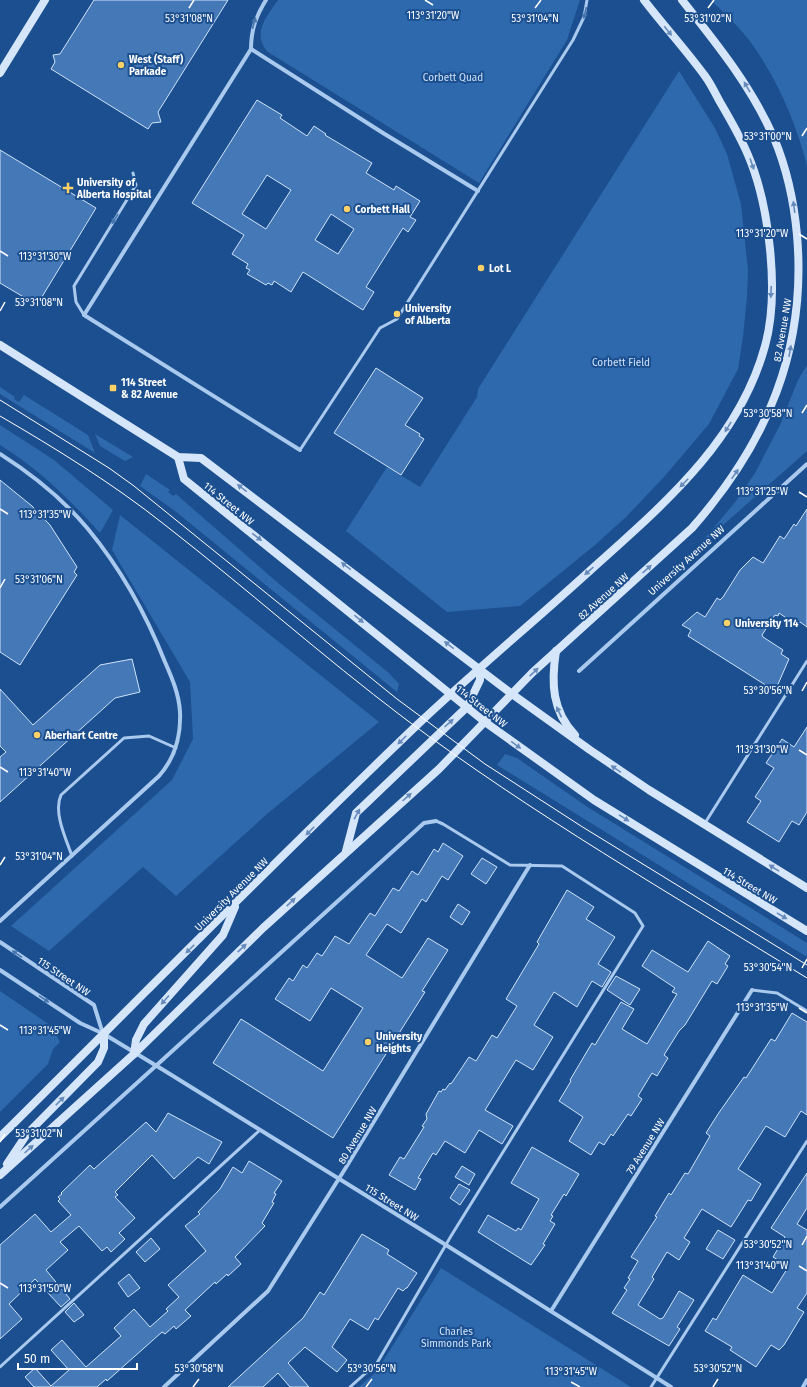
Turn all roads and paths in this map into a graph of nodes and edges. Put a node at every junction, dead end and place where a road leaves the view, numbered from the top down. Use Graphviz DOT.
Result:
graph roads {
  1 [pos="45,0"];
  2 [pos="266,0"];
  3 [pos="587,0"];
  4 [pos="644,0"];
  5 [pos="682,0"];
  6 [pos="251,49"];
  7 [pos="0,73"];
  8 [pos="133,173"];
  9 [pos="478,191"];
  10 [pos="84,315"];
  11 [pos="0,345"];
  12 [pos="300,450"];
  13 [pos="0,454"];
  14 [pos="178,457"];
  15 [pos="807,464"];
  16 [pos="556,652"];
  17 [pos="807,661"];
  18 [pos="480,669"];
  19 [pos="579,671"];
  20 [pos="451,694"];
  21 [pos="512,694"];
  22 [pos="467,707"];
  23 [pos="485,722"];
  24 [pos="176,748"];
  25 [pos="590,750"];
  26 [pos="436,821"];
  27 [pos="704,825"];
  28 [pos="346,852"];
  29 [pos="72,857"];
  30 [pos="530,865"];
  31 [pos="807,888"];
  32 [pos="237,902"];
  33 [pos="0,921"];
  34 [pos="807,931"];
  35 [pos="0,942"];
  36 [pos="0,970"];
  37 [pos="752,990"];
  38 [pos="807,1011"];
  39 [pos="104,1034"];
  40 [pos="134,1054"];
  41 [pos="156,1065"];
  42 [pos="260,1130"];
  43 [pos="0,1137"];
  44 [pos="807,1140"];
  45 [pos="0,1175"];
  46 [pos="339,1179"];
  47 [pos="0,1207"];
  48 [pos="446,1245"];
  49 [pos="551,1311"];
  50 [pos="0,1367"];
  51 [pos="657,1378"];
  52 [pos="807,1380"];
  53 [pos="164,1387"];
  54 [pos="350,1387"];
  55 [pos="651,1387"];
  56 [pos="671,1387"];
  57 [pos="803,1387"];
  1 -- 7 [label="main road"];
  6 -- 2 [label="street, one-way"];
  3 -- 9 [label="lane, one-way"];
  4 -- 18 [label="main road, 82 Avenue NW, one-way"];
  16 -- 5 [label="main road, 82 Avenue NW, one-way"];
  6 -- 9 [label="street"];
  6 -- 10 [label="street"];
  8 -- 10 [label="lane, one-way"];
  9 -- 12 [label="lane"];
  10 -- 12 [label="street"];
  11 -- 14 [label="main road, 114 Street NW"];
  13 -- 24 [label="street"];
  18 -- 14 [label="main road, 114 Street NW, one-way"];
  14 -- 20 [label="main road, 114 Street NW, one-way"];
  15 -- 19 [label="street, University Avenue NW"];
  21 -- 16 [label="main road, 82 Avenue NW, one-way"];
  25 -- 16 [label="main road, one-way"];
  17 -- 27 [label="lane"];
  18 -- 20 [label="main road, University Avenue NW"];
  18 -- 21 [label="main road, 114 Street NW"];
  18 -- 22 [label="main road"];
  20 -- 22 [label="main road, 114 Street NW"];
  20 -- 32 [label="main road, University Avenue NW, one-way"];
  21 -- 23 [label="main road, 82 Avenue NW"];
  21 -- 25 [label="main road, 114 Street NW"];
  22 -- 23 [label="main road, 114 Street NW"];
  28 -- 22 [label="main road, one-way"];
  28 -- 23 [label="main road, one-way"];
  23 -- 34 [label="main road, 114 Street NW, one-way"];
  24 -- 29 [label="street"];
  24 -- 29 [label="lane"];
  27 -- 25 [label="main road, 114 Street NW, one-way"];
  26 -- 30 [label="lane"];
  26 -- 41 [label="street"];
  31 -- 27 [label="main road, 114 Street NW, one-way"];
  40 -- 28 [label="main road, one-way"];
  29 -- 33 [label="street"];
  30 -- 46 [label="street, 80 Avenue NW"];
  30 -- 48 [label="lane"];
  32 -- 39 [label="main road, University Avenue NW, one-way"];
  32 -- 40 [label="main road, one-way"];
  39 -- 35 [label="street, 115 Street NW, one-way"];
  36 -- 39 [label="street, 115 Street NW, one-way"];
  37 -- 38 [label="lane"];
  37 -- 49 [label="street, 79 Avenue NW"];
  39 -- 40 [label="street, 115 Street NW"];
  39 -- 43 [label="main road, University Avenue NW"];
  45 -- 39 [label="main road, one-way"];
  40 -- 41 [label="street, 115 Street NW"];
  45 -- 40 [label="main road, one-way"];
  41 -- 42 [label="street, 115 Street NW"];
  41 -- 47 [label="street"];
  42 -- 46 [label="street, 115 Street NW"];
  42 -- 50 [label="lane"];
  44 -- 51 [label="lane"];
  46 -- 48 [label="street, 115 Street NW"];
  46 -- 53 [label="street, 80 Avenue NW"];
  48 -- 49 [label="street, 115 Street NW"];
  48 -- 54 [label="lane"];
  49 -- 51 [label="street, 115 Street NW"];
  51 -- 55 [label="lane"];
  51 -- 56 [label="street, 115 Street NW"];
  52 -- 57 [label="street"];
}
